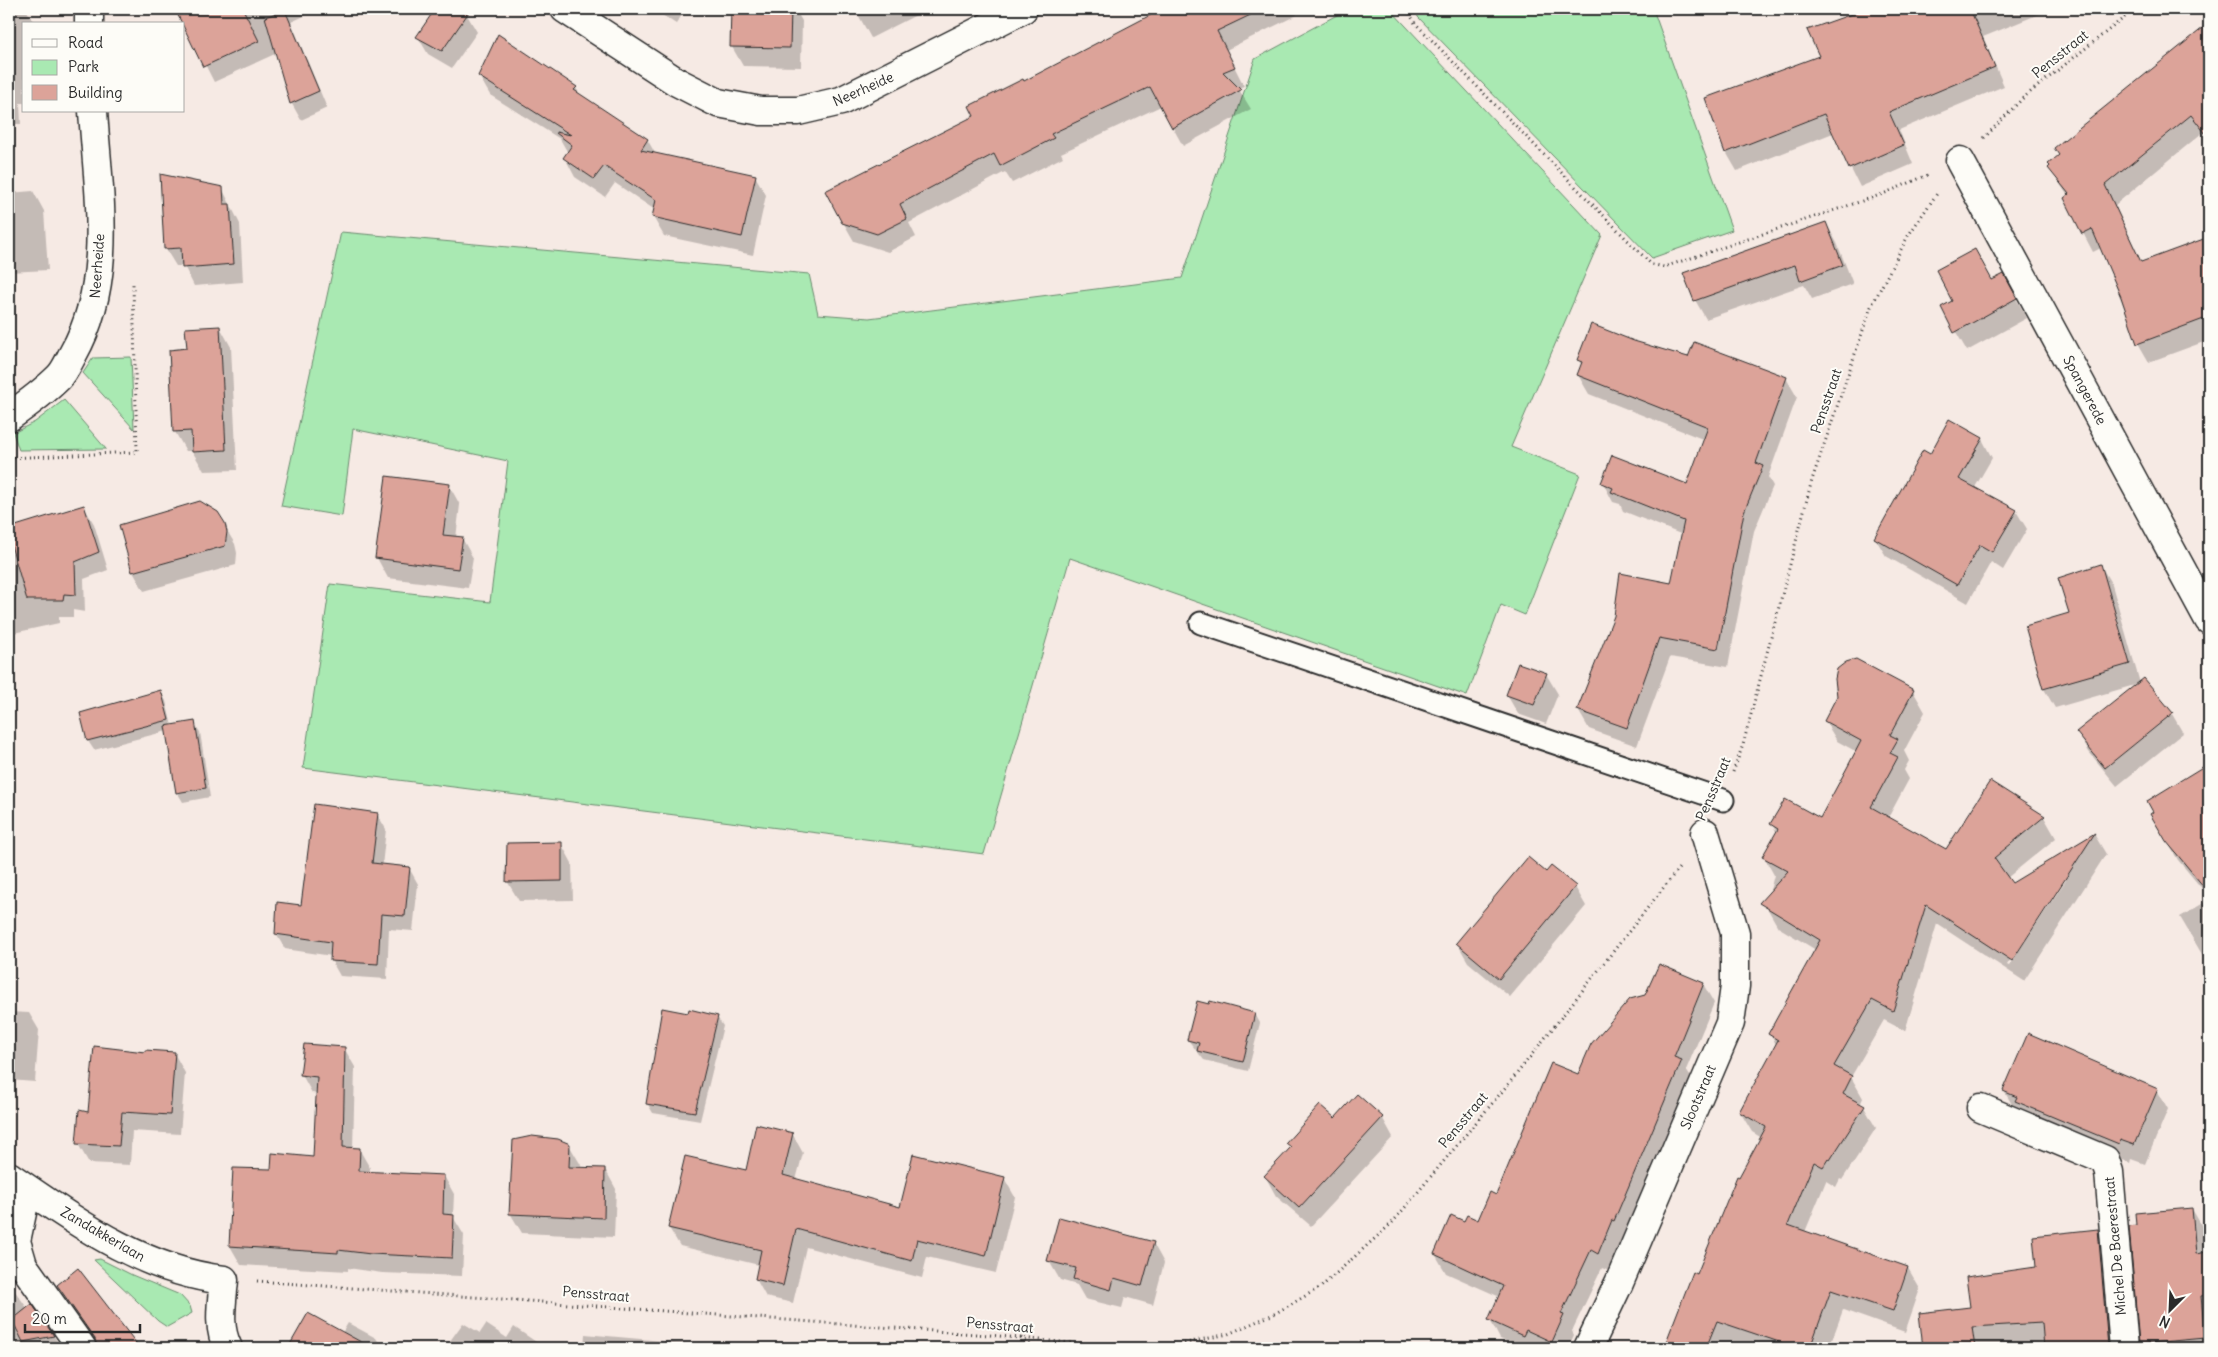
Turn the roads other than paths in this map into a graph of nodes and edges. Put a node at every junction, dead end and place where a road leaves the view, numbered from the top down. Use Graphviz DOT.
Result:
graph roads {
  1 [pos="89,9"];
  2 [pos="565,9"];
  3 [pos="1023,9"];
  4 [pos="89,22"];
  5 [pos="93,112"];
  6 [pos="1960,161"];
  7 [pos="9,417"];
  8 [pos="2209,620"];
  9 [pos="1201,623"];
  10 [pos="1723,800"];
  11 [pos="1706,833"];
  12 [pos="1981,1108"];
  13 [pos="18,1183"];
  14 [pos="82,1348"];
  15 [pos="228,1348"];
  16 [pos="1588,1348"];
  17 [pos="2124,1348"];
  1 -- 4 [label="street"];
  2 -- 3 [label="street, Neerheide"];
  5 -- 7 [label="street, Neerheide"];
  6 -- 8 [label="street, Spangerede"];
  9 -- 10 [label="lane"];
  11 -- 16 [label="street, Slootstraat"];
  12 -- 17 [label="street, Michel De Baerestraat"];
  13 -- 14 [label="street"];
  13 -- 15 [label="street, Zandakkerlaan"];
}
